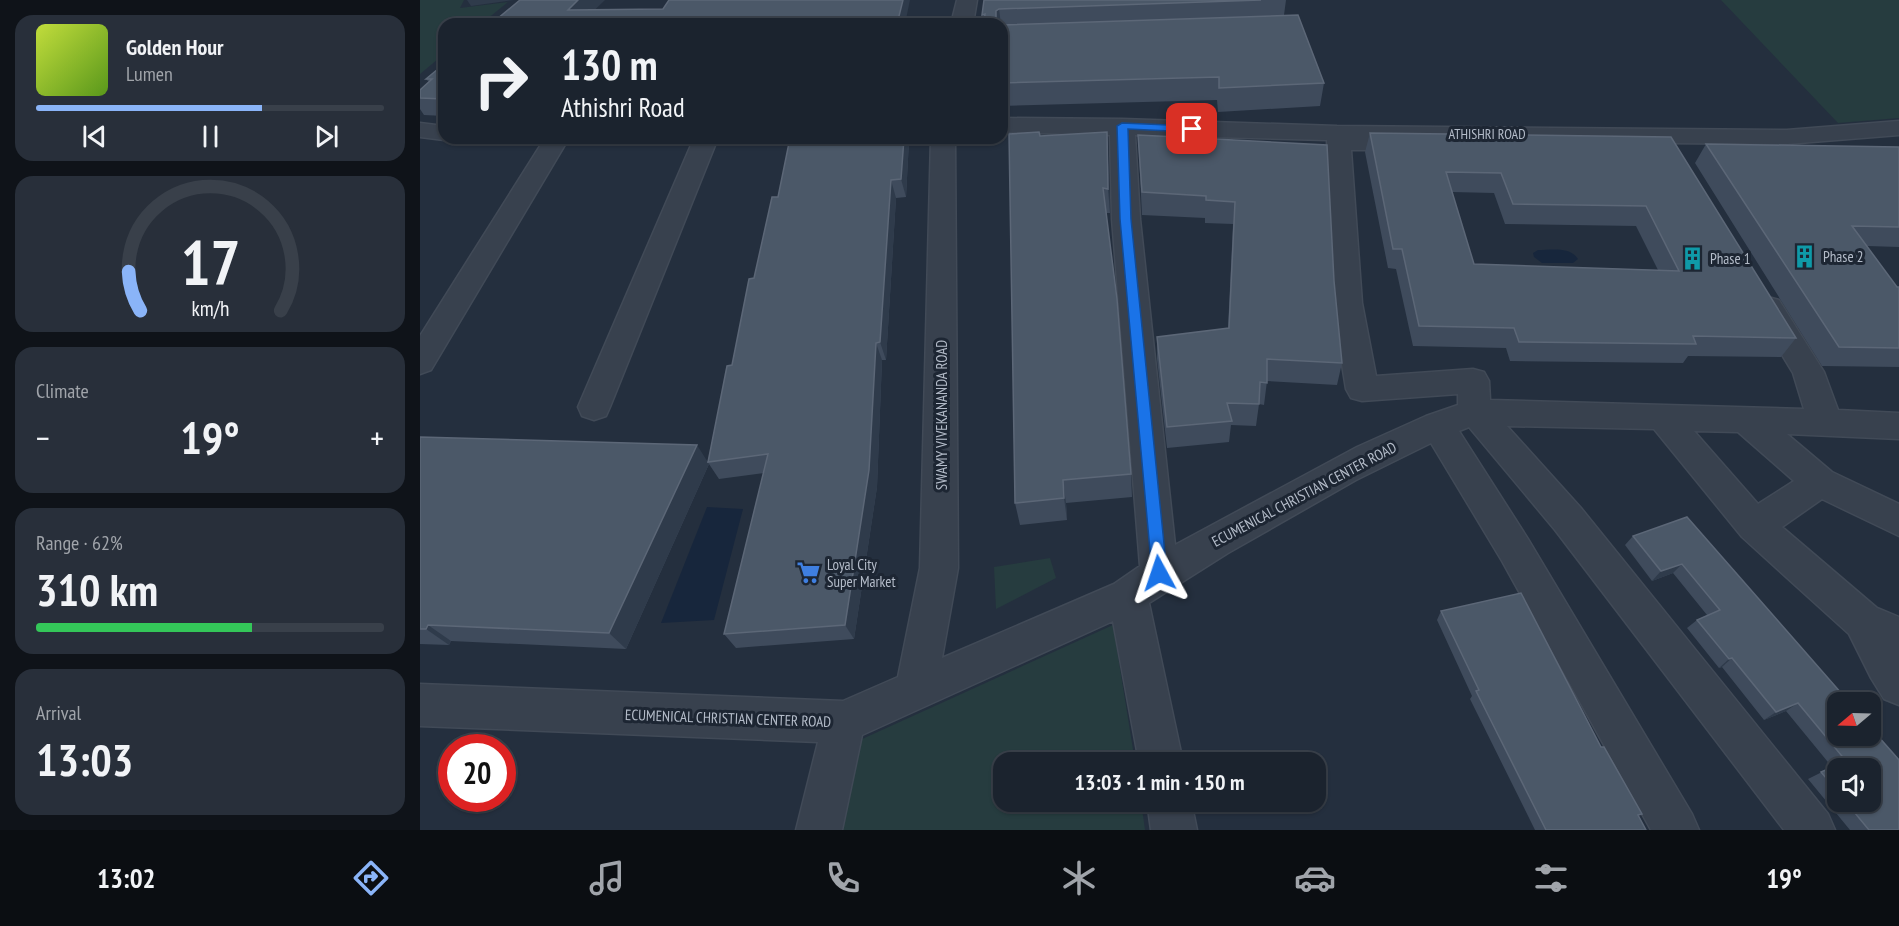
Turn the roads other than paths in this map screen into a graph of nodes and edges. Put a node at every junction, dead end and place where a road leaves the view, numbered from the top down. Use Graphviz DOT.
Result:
graph roads {
  1 [pos="967,0"];
  2 [pos="963,18"];
  3 [pos="1008,125"];
  4 [pos="1122,126"];
  5 [pos="1899,128"];
  6 [pos="420,130"];
  7 [pos="438,132"];
  8 [pos="1899,140"];
  9 [pos="553,144"];
  10 [pos="704,144"];
  11 [pos="943,144"];
  12 [pos="1758,290"];
  13 [pos="420,362"];
  14 [pos="594,407"];
  15 [pos="1475,412"];
  16 [pos="1663,417"];
  17 [pos="1746,419"];
  18 [pos="1438,424"];
  19 [pos="1826,424"];
  20 [pos="1899,426"];
  21 [pos="1820,482"];
  22 [pos="1899,521"];
  23 [pos="1755,526"];
  24 [pos="1144,584"];
  25 [pos="1863,621"];
  26 [pos="1899,636"];
  27 [pos="1899,685"];
  28 [pos="916,690"];
  29 [pos="420,705"];
  30 [pos="844,722"];
  31 [pos="1160,752"];
  32 [pos="1170,812"];
  33 [pos="819,830"];
  34 [pos="1174,830"];
  35 [pos="1676,830"];
  36 [pos="1812,830"];
  1 -- 2 [label="street"];
  3 -- 4 [label="street, ATHISHRI ROAD"];
  4 -- 5 [label="street, ATHISHRI ROAD"];
  4 -- 24 [label="street"];
  6 -- 7 [label="street"];
  8 -- 15 [label="street"];
  9 -- 13 [label="street"];
  10 -- 14 [label="street"];
  11 -- 28 [label="street, SWAMY VIVEKANANDA ROAD"];
  12 -- 19 [label="street"];
  15 -- 16 [label="street, ECUMENICAL CHRISTIAN CENTER ROAD"];
  15 -- 18 [label="street, ECUMENICAL CHRISTIAN CENTER ROAD"];
  15 -- 36 [label="street"];
  16 -- 17 [label="street, ECUMENICAL CHRISTIAN CENTER ROAD"];
  16 -- 23 [label="street"];
  17 -- 19 [label="street, ECUMENICAL CHRISTIAN CENTER ROAD"];
  17 -- 21 [label="street"];
  18 -- 24 [label="street, ECUMENICAL CHRISTIAN CENTER ROAD"];
  18 -- 35 [label="street"];
  19 -- 20 [label="street, ECUMENICAL CHRISTIAN CENTER ROAD"];
  21 -- 22 [label="street"];
  21 -- 23 [label="street"];
  23 -- 25 [label="street"];
  24 -- 28 [label="street, ECUMENICAL CHRISTIAN CENTER ROAD"];
  24 -- 31 [label="street"];
  25 -- 26 [label="street"];
  25 -- 27 [label="street"];
  28 -- 30 [label="street, ECUMENICAL CHRISTIAN CENTER ROAD"];
  29 -- 30 [label="street, ECUMENICAL CHRISTIAN CENTER ROAD"];
  30 -- 33 [label="street"];
  32 -- 34 [label="street"];
}
